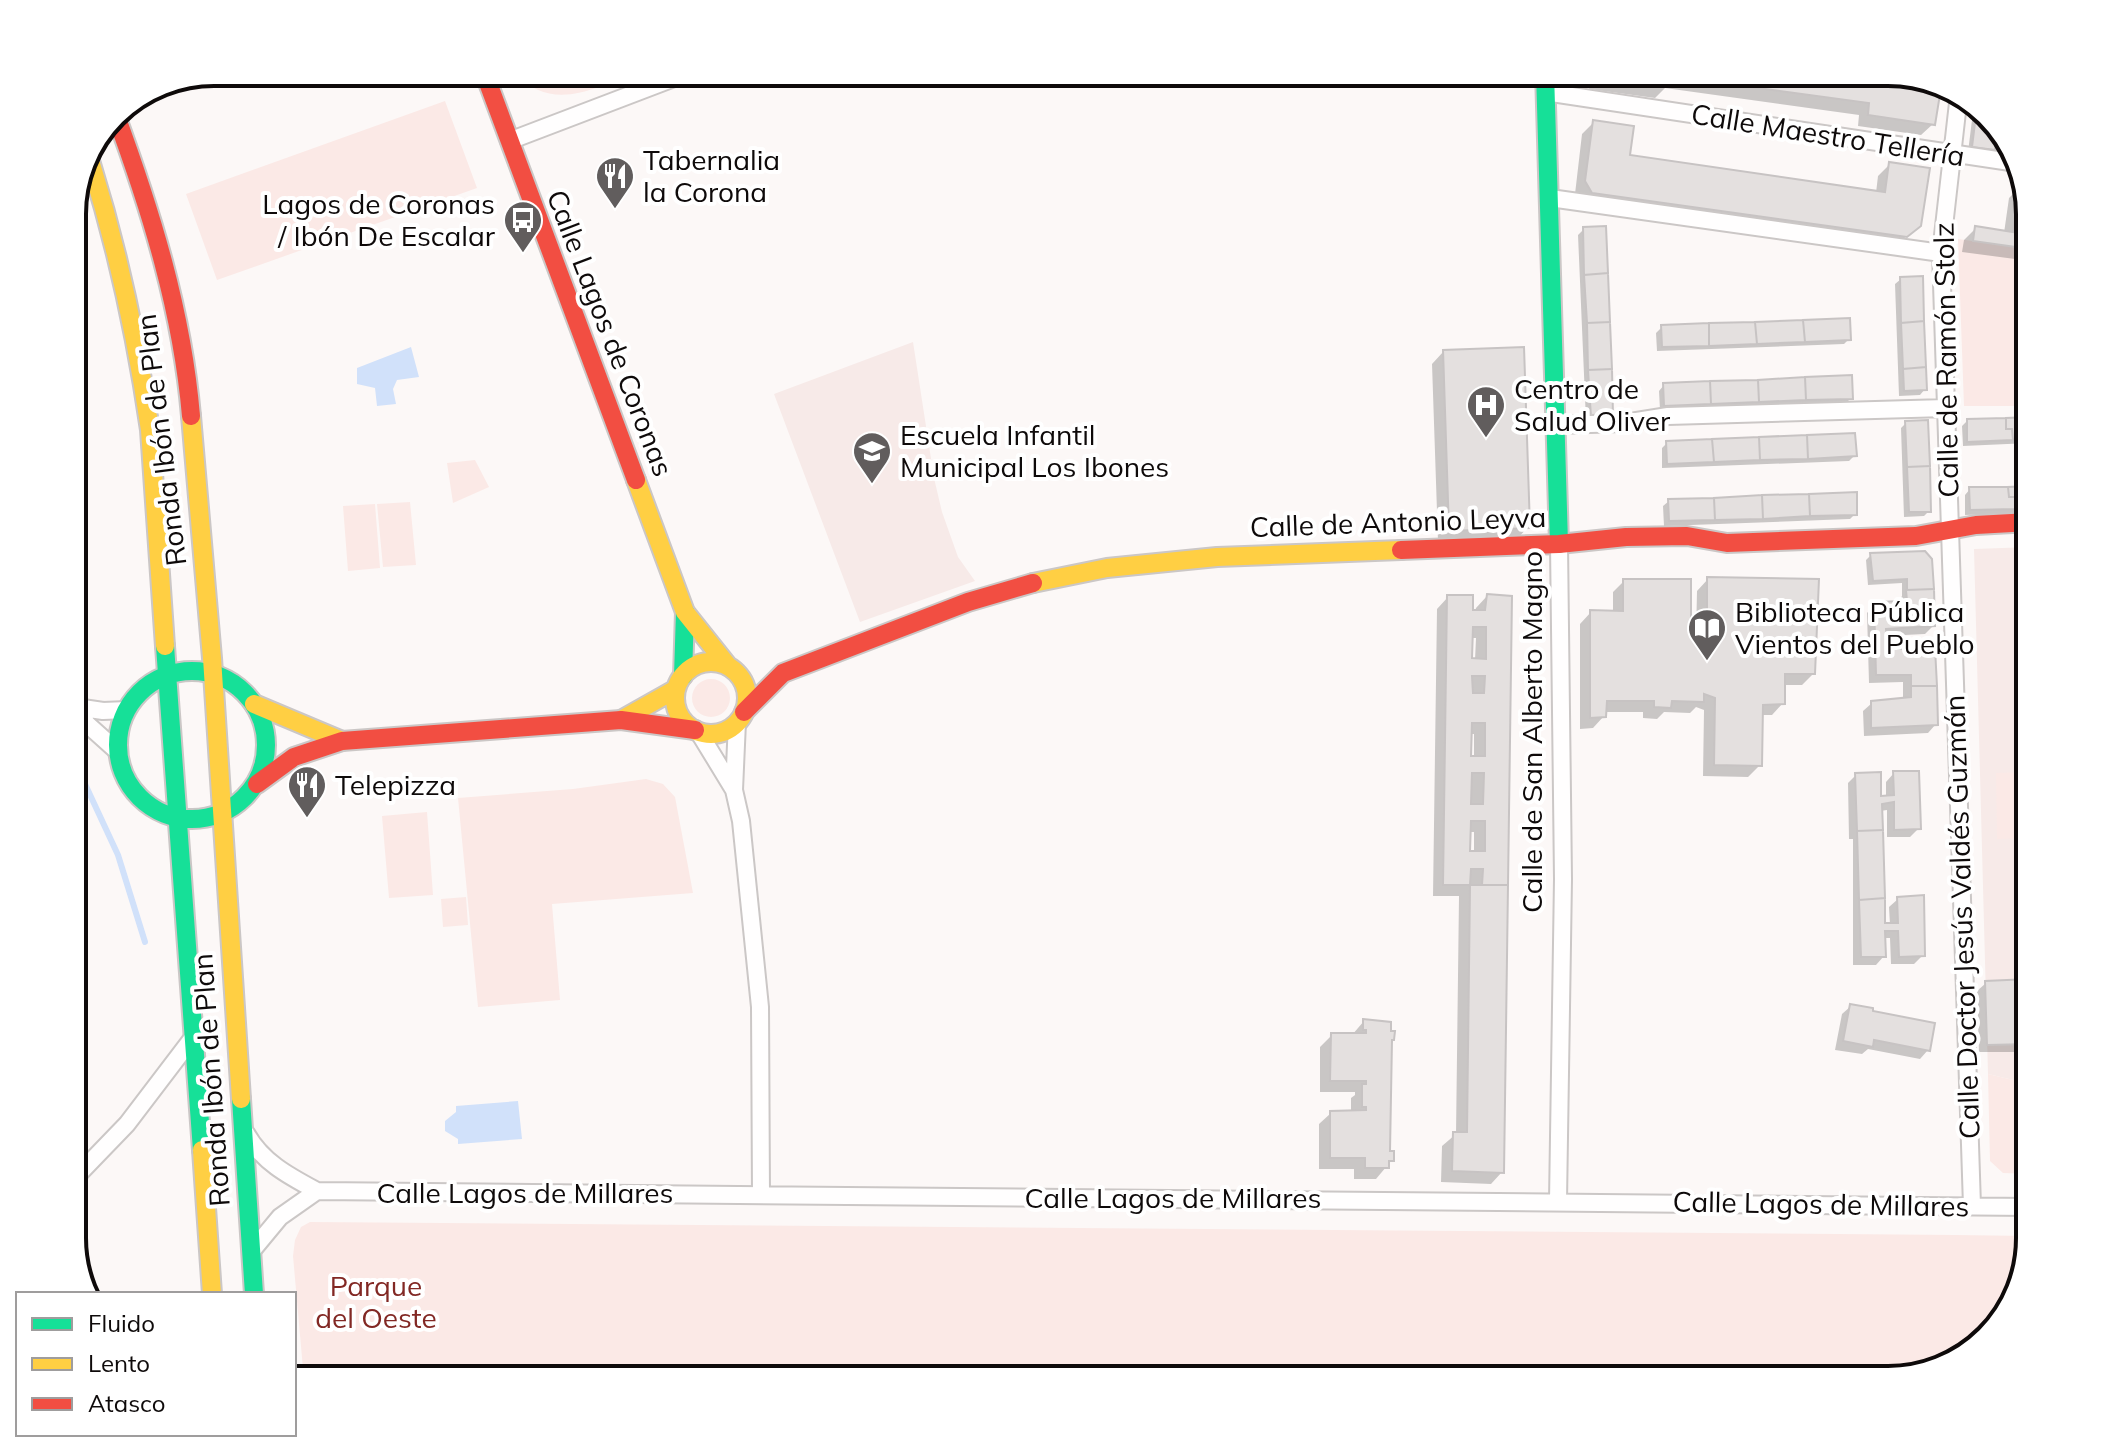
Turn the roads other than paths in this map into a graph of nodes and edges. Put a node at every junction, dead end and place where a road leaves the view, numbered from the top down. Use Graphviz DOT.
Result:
graph roads {
  1 [pos="489,86"];
  2 [pos="653,86"];
  3 [pos="1545,86"];
  4 [pos="1545,92"];
  5 [pos="1957,107"];
  6 [pos="120,127"];
  7 [pos="509,141"];
  8 [pos="1952,154"];
  9 [pos="2004,161"];
  10 [pos="93,172"];
  11 [pos="1550,198"];
  12 [pos="1941,253"];
  13 [pos="1946,408"];
  14 [pos="1557,425"];
  15 [pos="2016,522"];
  16 [pos="1948,531"];
  17 [pos="1559,544"];
  18 [pos="685,612"];
  19 [pos="732,668"];
  20 [pos="213,673"];
  21 [pos="783,673"];
  22 [pos="168,674"];
  23 [pos="679,683"];
  24 [pos="254,704"];
  25 [pos="86,706"];
  26 [pos="127,710"];
  27 [pos="741,717"];
  28 [pos="621,720"];
  29 [pos="86,722"];
  30 [pos="697,730"];
  31 [pos="342,741"];
  32 [pos="116,750"];
  33 [pos="255,785"];
  34 [pos="734,790"];
  35 [pos="221,815"];
  36 [pos="180,819"];
  37 [pos="194,1036"];
  38 [pos="243,1127"];
  39 [pos="86,1166"];
  40 [pos="317,1191"];
  41 [pos="761,1194"];
  42 [pos="1558,1201"];
  43 [pos="1972,1206"];
  44 [pos="2016,1207"];
  45 [pos="251,1252"];
  46 [pos="212,1292"];
  47 [pos="254,1292"];
  1 -- 7 [label="street, Calle Lagos de Coronas"];
  2 -- 7 [label="street"];
  3 -- 4 [label="street, Calle de San Alberto Magno"];
  4 -- 8 [label="street, Calle Maestro Tellería"];
  4 -- 11 [label="street, Calle de San Alberto Magno"];
  5 -- 8 [label="street, Calle de Ramón Stolz"];
  6 -- 20 [label="street, Ronda Ibón de Plan"];
  7 -- 18 [label="street, Calle Lagos de Coronas"];
  8 -- 9 [label="street, Calle Maestro Tellería"];
  8 -- 12 [label="street, Calle de Ramón Stolz"];
  10 -- 22 [label="street, Ronda Ibón de Plan"];
  11 -- 12 [label="street"];
  11 -- 14 [label="street, Calle de San Alberto Magno"];
  12 -- 13 [label="street, Calle de Ramón Stolz"];
  13 -- 14 [label="street"];
  13 -- 16 [label="street, Calle de Ramón Stolz"];
  14 -- 17 [label="street, Calle de San Alberto Magno"];
  15 -- 16 [label="street, Calle de Antonio Leyva"];
  16 -- 17 [label="street, Calle de Antonio Leyva"];
  16 -- 43 [label="street, Calle Doctor Jesús Valdés Guzmán"];
  17 -- 21 [label="street, Calle de Antonio Leyva"];
  17 -- 42 [label="street, Calle de San Alberto Magno"];
  18 -- 19 [label="street, Calle Lagos de Coronas"];
  18 -- 23 [label="street, Calle Lagos de Coronas"];
  19 -- 21 [label="street, Calle de Antonio Leyva"];
  19 -- 23 [label="street"];
  19 -- 27 [label="street"];
  20 -- 22 [label="street"];
  20 -- 24 [label="street"];
  20 -- 35 [label="street, Ronda Ibón de Plan"];
  21 -- 27 [label="street, Calle de Antonio Leyva"];
  22 -- 26 [label="street"];
  22 -- 36 [label="street, Ronda Ibón de Plan"];
  23 -- 28 [label="street"];
  23 -- 30 [label="street"];
  24 -- 31 [label="street"];
  24 -- 33 [label="street"];
  25 -- 26 [label="street"];
  26 -- 32 [label="street"];
  27 -- 30 [label="street"];
  27 -- 34 [label="street"];
  28 -- 30 [label="street"];
  28 -- 31 [label="street"];
  29 -- 32 [label="street"];
  30 -- 34 [label="street"];
  31 -- 33 [label="street"];
  32 -- 36 [label="street"];
  33 -- 35 [label="street"];
  34 -- 41 [label="street"];
  35 -- 36 [label="street"];
  35 -- 38 [label="street, Ronda Ibón de Plan"];
  36 -- 37 [label="street, Ronda Ibón de Plan"];
  37 -- 39 [label="street"];
  37 -- 46 [label="street, Ronda Ibón de Plan"];
  38 -- 40 [label="street, Calle Lagos de Millares"];
  38 -- 45 [label="street, Ronda Ibón de Plan"];
  40 -- 41 [label="street, Calle Lagos de Millares"];
  40 -- 45 [label="street"];
  41 -- 42 [label="street, Calle Lagos de Millares"];
  42 -- 43 [label="street, Calle Lagos de Millares"];
  43 -- 44 [label="street, Calle Lagos de Millares"];
  45 -- 47 [label="street, Ronda Ibón de Plan"];
}
